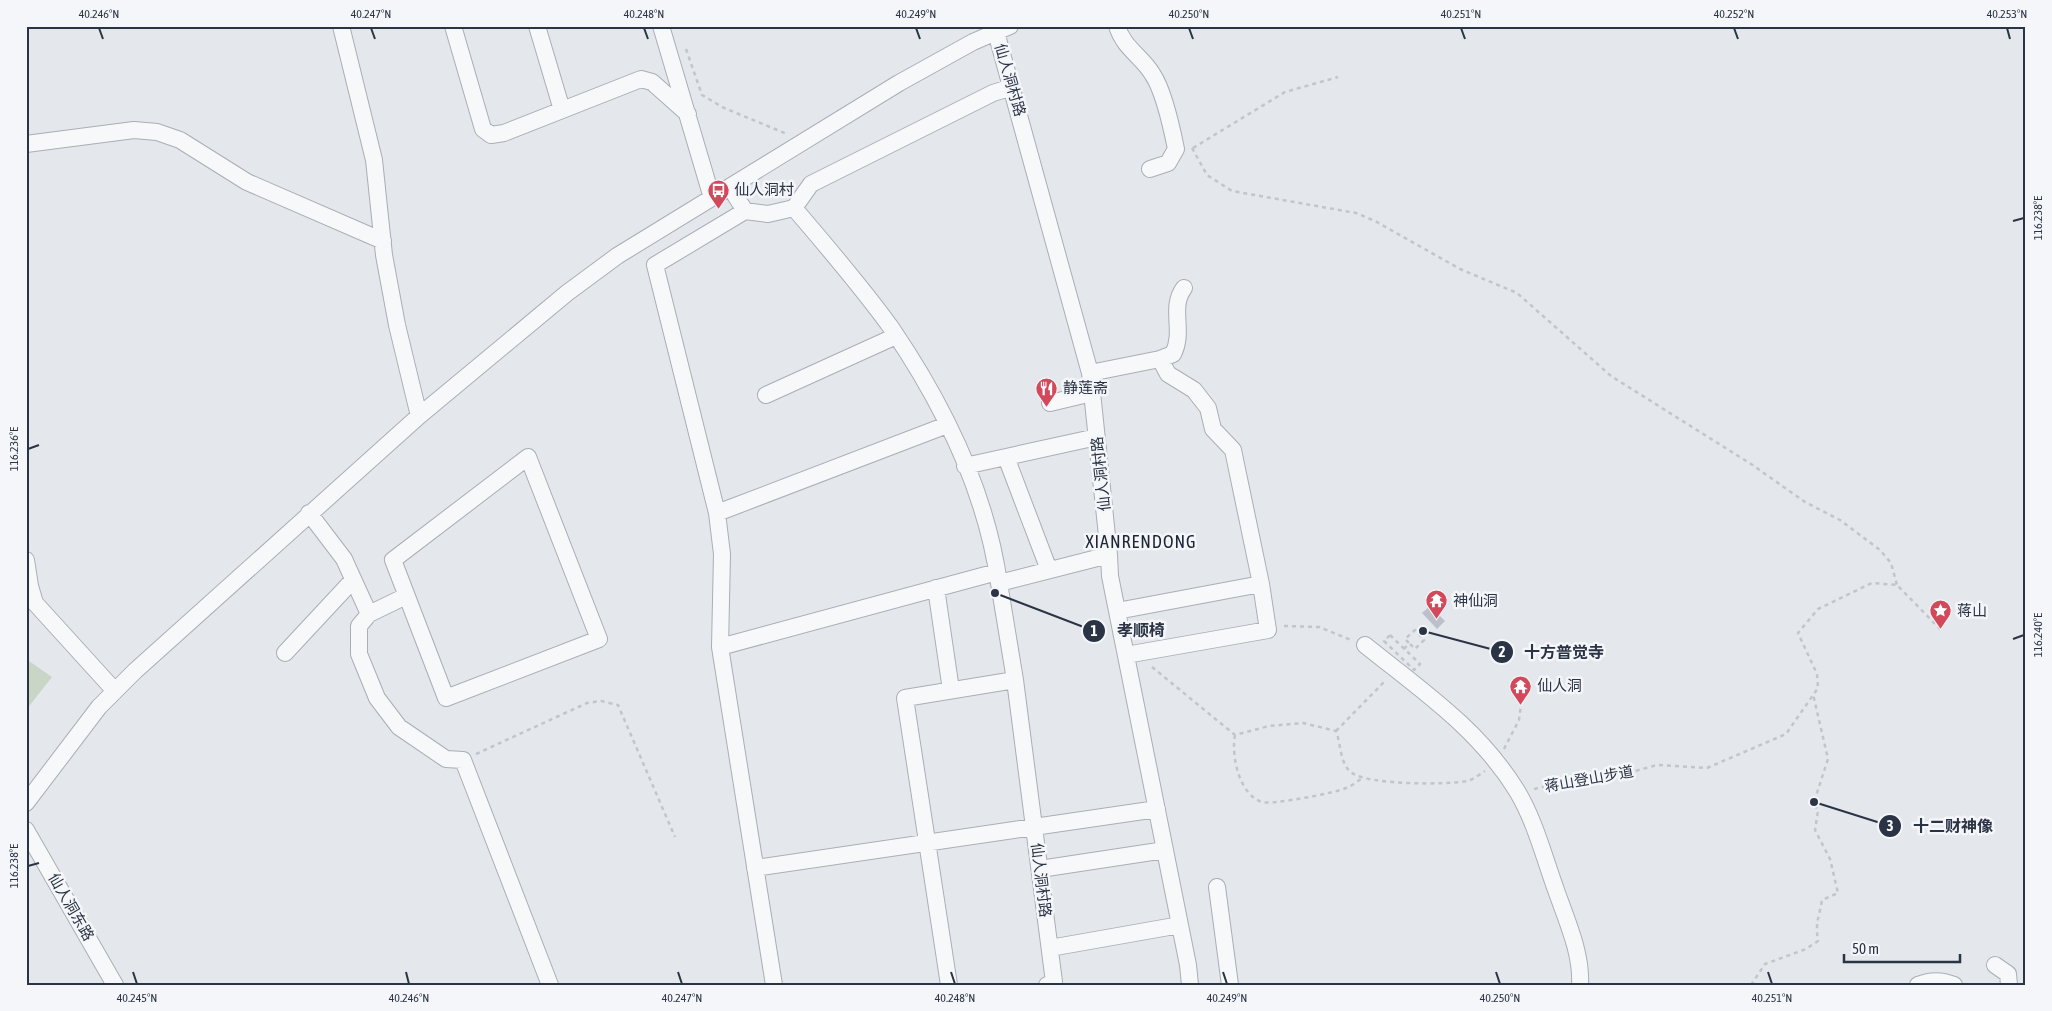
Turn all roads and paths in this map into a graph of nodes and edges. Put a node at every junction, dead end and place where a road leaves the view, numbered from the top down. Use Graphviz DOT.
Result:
graph roads {
  1 [pos="341,26"];
  2 [pos="454,26"];
  3 [pos="537,26"];
  4 [pos="662,26"];
  5 [pos="1117,26"];
  6 [pos="1003,29"];
  7 [pos="686,48"];
  8 [pos="1338,77"];
  9 [pos="1012,87"];
  10 [pos="562,110"];
  11 [pos="688,114"];
  12 [pos="801,142"];
  13 [pos="26,144"];
  14 [pos="1184,149"];
  15 [pos="1150,169"];
  16 [pos="730,187"];
  17 [pos="712,198"];
  18 [pos="794,208"];
  19 [pos="744,211"];
  20 [pos="383,241"];
  21 [pos="1184,288"];
  22 [pos="896,336"];
  23 [pos="1160,359"];
  24 [pos="1090,373"];
  25 [pos="1092,392"];
  26 [pos="766,396"];
  27 [pos="1050,403"];
  28 [pos="418,416"];
  29 [pos="947,425"];
  30 [pos="1098,437"];
  31 [pos="1006,457"];
  32 [pos="966,466"];
  33 [pos="309,513"];
  34 [pos="717,513"];
  35 [pos="1109,555"];
  36 [pos="26,560"];
  37 [pos="1049,570"];
  38 [pos="998,577"];
  39 [pos="353,580"];
  40 [pos="1261,584"];
  41 [pos="1897,585"];
  42 [pos="936,588"];
  43 [pos="406,596"];
  44 [pos="1118,611"];
  45 [pos="369,614"];
  46 [pos="1268,630"];
  47 [pos="1941,630"];
  48 [pos="1410,643"];
  49 [pos="1365,645"];
  50 [pos="720,647"];
  51 [pos="1404,649"];
  52 [pos="286,653"];
  53 [pos="1133,654"];
  54 [pos="1396,670"];
  55 [pos="1015,680"];
  56 [pos="951,690"];
  57 [pos="115,691"];
  58 [pos="1813,694"];
  59 [pos="1521,705"];
  60 [pos="1336,731"];
  61 [pos="1235,736"];
  62 [pos="463,760"];
  63 [pos="1497,762"];
  64 [pos="1363,778"];
  65 [pos="1518,793"];
  66 [pos="26,803"];
  67 [pos="1157,809"];
  68 [pos="1034,829"];
  69 [pos="26,830"];
  70 [pos="675,837"];
  71 [pos="928,842"];
  72 [pos="1165,850"];
  73 [pos="756,868"];
  74 [pos="1040,869"];
  75 [pos="1217,887"];
  76 [pos="1180,925"];
  77 [pos="1050,948"];
  78 [pos="1995,964"];
  79 [pos="1051,984"];
  80 [pos="115,985"];
  81 [pos="550,985"];
  82 [pos="774,985"];
  83 [pos="949,985"];
  84 [pos="1190,985"];
  85 [pos="1230,985"];
  86 [pos="1580,985"];
  87 [pos="1751,985"];
  88 [pos="1918,985"];
  89 [pos="1954,985"];
  90 [pos="2009,985"];
  1 -- 20 [label="street"];
  2 -- 10 [label="street"];
  3 -- 10 [label="street"];
  4 -- 11 [label="street"];
  5 -- 14 [label="street"];
  6 -- 9 [label="street, 仙人洞村路"];
  6 -- 12 [label="street"];
  7 -- 12 [label="path"];
  8 -- 14 [label="path"];
  9 -- 18 [label="street"];
  9 -- 24 [label="street, 仙人洞村路"];
  10 -- 11 [label="street"];
  11 -- 17 [label="street"];
  12 -- 16 [label="street"];
  13 -- 20 [label="street"];
  14 -- 15 [label="street"];
  14 -- 41 [label="path"];
  16 -- 17 [label="street"];
  16 -- 19 [label="street"];
  17 -- 28 [label="street"];
  18 -- 19 [label="street"];
  18 -- 22 [label="street, 仙人洞村路"];
  19 -- 34 [label="street"];
  20 -- 28 [label="street"];
  21 -- 23 [label="street"];
  22 -- 26 [label="street"];
  22 -- 29 [label="street, 仙人洞村路"];
  23 -- 24 [label="street"];
  23 -- 40 [label="street"];
  24 -- 25 [label="street, 仙人洞村路"];
  25 -- 27 [label="street"];
  25 -- 30 [label="street, 仙人洞村路"];
  28 -- 33 [label="street"];
  29 -- 32 [label="street, 仙人洞村路"];
  29 -- 34 [label="street"];
  30 -- 31 [label="street"];
  30 -- 35 [label="street, 仙人洞村路"];
  31 -- 32 [label="street"];
  31 -- 37 [label="street"];
  32 -- 38 [label="street, 仙人洞村路"];
  33 -- 39 [label="street"];
  33 -- 57 [label="street"];
  34 -- 50 [label="street"];
  35 -- 37 [label="street"];
  35 -- 44 [label="street, 仙人洞村路"];
  36 -- 57 [label="street"];
  37 -- 38 [label="street"];
  38 -- 42 [label="street"];
  38 -- 55 [label="street, 仙人洞村路"];
  39 -- 45 [label="street"];
  39 -- 52 [label="street"];
  40 -- 44 [label="street"];
  40 -- 46 [label="street"];
  41 -- 47 [label="path"];
  41 -- 58 [label="path, 蒋山登山步道"];
  42 -- 50 [label="street"];
  42 -- 56 [label="street"];
  43 -- 43 [label="street"];
  43 -- 45 [label="street"];
  44 -- 53 [label="street, 仙人洞村路"];
  45 -- 62 [label="street"];
  46 -- 49 [label="path"];
  46 -- 53 [label="street"];
  48 -- 48 [label="path"];
  48 -- 51 [label="path"];
  49 -- 54 [label="street"];
  50 -- 73 [label="street"];
  53 -- 61 [label="path"];
  53 -- 67 [label="street, 仙人洞村路"];
  54 -- 60 [label="path"];
  54 -- 63 [label="street"];
  55 -- 56 [label="street"];
  55 -- 68 [label="street, 仙人洞村路"];
  56 -- 71 [label="street"];
  57 -- 66 [label="street"];
  58 -- 65 [label="path, 蒋山登山步道"];
  58 -- 87 [label="path, 蒋山登山步道"];
  59 -- 63 [label="path"];
  60 -- 61 [label="path"];
  60 -- 64 [label="path"];
  61 -- 64 [label="path"];
  62 -- 70 [label="path"];
  62 -- 81 [label="street"];
  63 -- 64 [label="path"];
  63 -- 65 [label="street"];
  65 -- 86 [label="street"];
  67 -- 68 [label="street"];
  67 -- 72 [label="street, 仙人洞村路"];
  68 -- 71 [label="street"];
  68 -- 74 [label="street, 仙人洞村路"];
  69 -- 80 [label="street, 仙人洞东路"];
  71 -- 73 [label="street"];
  71 -- 83 [label="street"];
  72 -- 74 [label="street"];
  72 -- 76 [label="street, 仙人洞村路"];
  73 -- 82 [label="street"];
  74 -- 77 [label="street, 仙人洞村路"];
  75 -- 85 [label="street"];
  76 -- 77 [label="street"];
  76 -- 84 [label="street, 仙人洞村路"];
  77 -- 79 [label="street, 仙人洞村路"];
  78 -- 90 [label="street"];
  88 -- 89 [label="street"];
}
